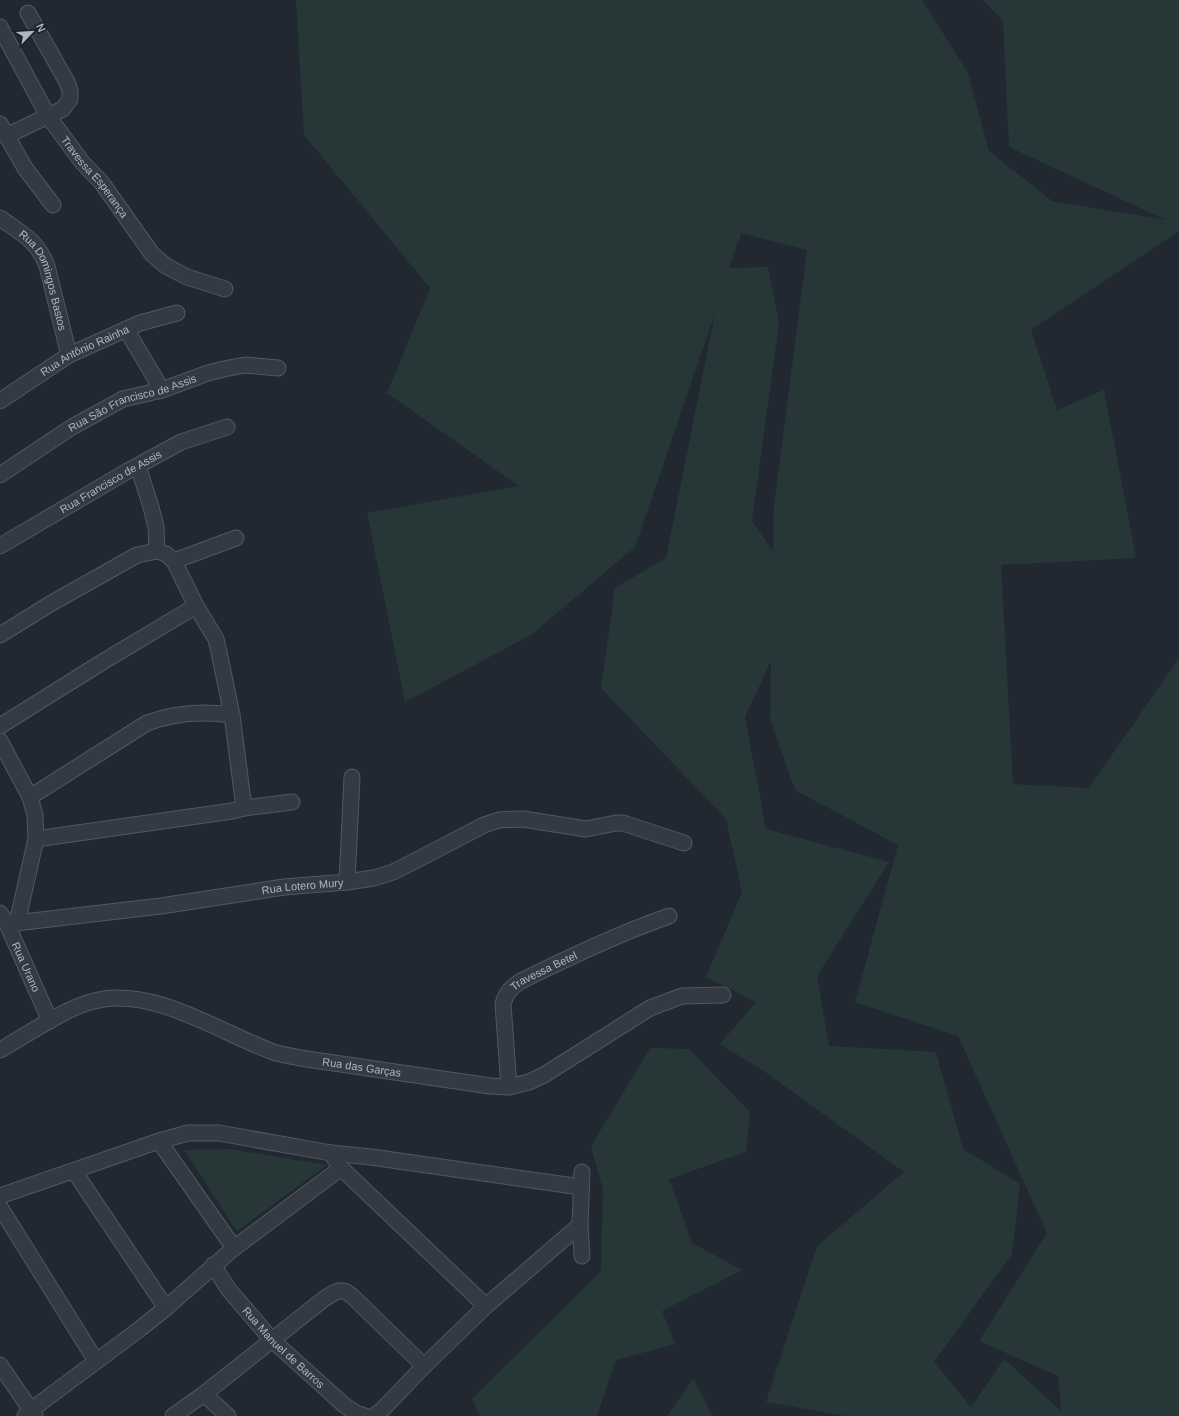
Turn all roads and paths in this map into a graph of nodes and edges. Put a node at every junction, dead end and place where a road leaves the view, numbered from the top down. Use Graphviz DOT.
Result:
graph roads {
  1 [pos="28,13"];
  2 [pos="0,27"];
  3 [pos="48,116"];
  4 [pos="3,130"];
  5 [pos="53,205"];
  6 [pos="0,218"];
  7 [pos="225,289"];
  8 [pos="177,314"];
  9 [pos="126,329"];
  10 [pos="69,355"];
  11 [pos="278,368"];
  12 [pos="162,390"];
  13 [pos="0,401"];
  14 [pos="227,427"];
  15 [pos="138,466"];
  16 [pos="0,476"];
  17 [pos="236,538"];
  18 [pos="0,546"];
  19 [pos="157,551"];
  20 [pos="174,561"];
  21 [pos="196,606"];
  22 [pos="0,636"];
  23 [pos="232,715"];
  24 [pos="0,726"];
  25 [pos="0,742"];
  26 [pos="352,777"];
  27 [pos="30,797"];
  28 [pos="292,802"];
  29 [pos="244,808"];
  30 [pos="36,839"];
  31 [pos="684,843"];
  32 [pos="347,882"];
  33 [pos="669,916"];
  34 [pos="8,920"];
  35 [pos="723,995"];
  36 [pos="50,1021"];
  37 [pos="0,1050"];
  38 [pos="509,1087"];
  39 [pos="159,1142"];
  40 [pos="331,1153"];
  41 [pos="341,1168"];
  42 [pos="74,1171"];
  43 [pos="0,1196"];
  44 [pos="0,1207"];
  45 [pos="580,1225"];
  46 [pos="234,1248"];
  47 [pos="582,1256"];
  48 [pos="214,1265"];
  49 [pos="486,1306"];
  50 [pos="166,1308"];
  51 [pos="272,1340"];
  52 [pos="96,1361"];
  53 [pos="0,1365"];
  54 [pos="424,1366"];
  55 [pos="204,1394"];
  56 [pos="30,1414"];
  57 [pos="377,1414"];
  58 [pos="173,1416"];
  59 [pos="228,1416"];
  60 [pos="365,1416"];
  1 -- 3 [label="street"];
  2 -- 3 [label="street, Travessa Esperança"];
  3 -- 4 [label="street"];
  3 -- 7 [label="street, Travessa Esperança"];
  4 -- 5 [label="street"];
  6 -- 10 [label="street, Rua Domingos Bastos"];
  8 -- 9 [label="street, Rua Antônio Rainha"];
  9 -- 10 [label="street, Rua Antônio Rainha"];
  9 -- 12 [label="street"];
  10 -- 13 [label="street, Rua Antônio Rainha"];
  11 -- 12 [label="street, Rua São Francisco de Assis"];
  12 -- 16 [label="street, Rua São Francisco de Assis"];
  14 -- 15 [label="street, Rua Francisco de Assis"];
  15 -- 18 [label="street, Rua Francisco de Assis"];
  15 -- 19 [label="street"];
  17 -- 20 [label="street"];
  19 -- 20 [label="street"];
  19 -- 22 [label="street"];
  20 -- 21 [label="street"];
  21 -- 23 [label="street"];
  21 -- 24 [label="street"];
  23 -- 27 [label="street"];
  23 -- 29 [label="street"];
  25 -- 27 [label="street"];
  26 -- 32 [label="street"];
  27 -- 30 [label="street"];
  28 -- 29 [label="street"];
  29 -- 30 [label="street"];
  30 -- 34 [label="street"];
  31 -- 32 [label="street, Rua Lotero Mury"];
  32 -- 34 [label="street, Rua Lotero Mury"];
  33 -- 38 [label="street, Travessa Betel"];
  34 -- 36 [label="street, Rua Urano"];
  35 -- 38 [label="street, Rua das Garças"];
  36 -- 37 [label="street, Rua das Garças"];
  36 -- 38 [label="street, Rua das Garças"];
  39 -- 40 [label="street"];
  39 -- 42 [label="street"];
  39 -- 46 [label="street"];
  40 -- 41 [label="street"];
  40 -- 45 [label="street"];
  41 -- 46 [label="street"];
  41 -- 49 [label="street"];
  42 -- 43 [label="street"];
  42 -- 50 [label="street"];
  44 -- 52 [label="street"];
  45 -- 47 [label="street"];
  45 -- 49 [label="street"];
  46 -- 48 [label="street"];
  48 -- 50 [label="street"];
  48 -- 51 [label="street, Rua Manuel de Barros"];
  49 -- 54 [label="street"];
  50 -- 52 [label="street"];
  51 -- 54 [label="street"];
  51 -- 55 [label="street"];
  51 -- 60 [label="street, Rua Manuel de Barros"];
  52 -- 56 [label="street"];
  53 -- 56 [label="street"];
  54 -- 57 [label="street"];
  55 -- 58 [label="street"];
  55 -- 59 [label="street"];
}
